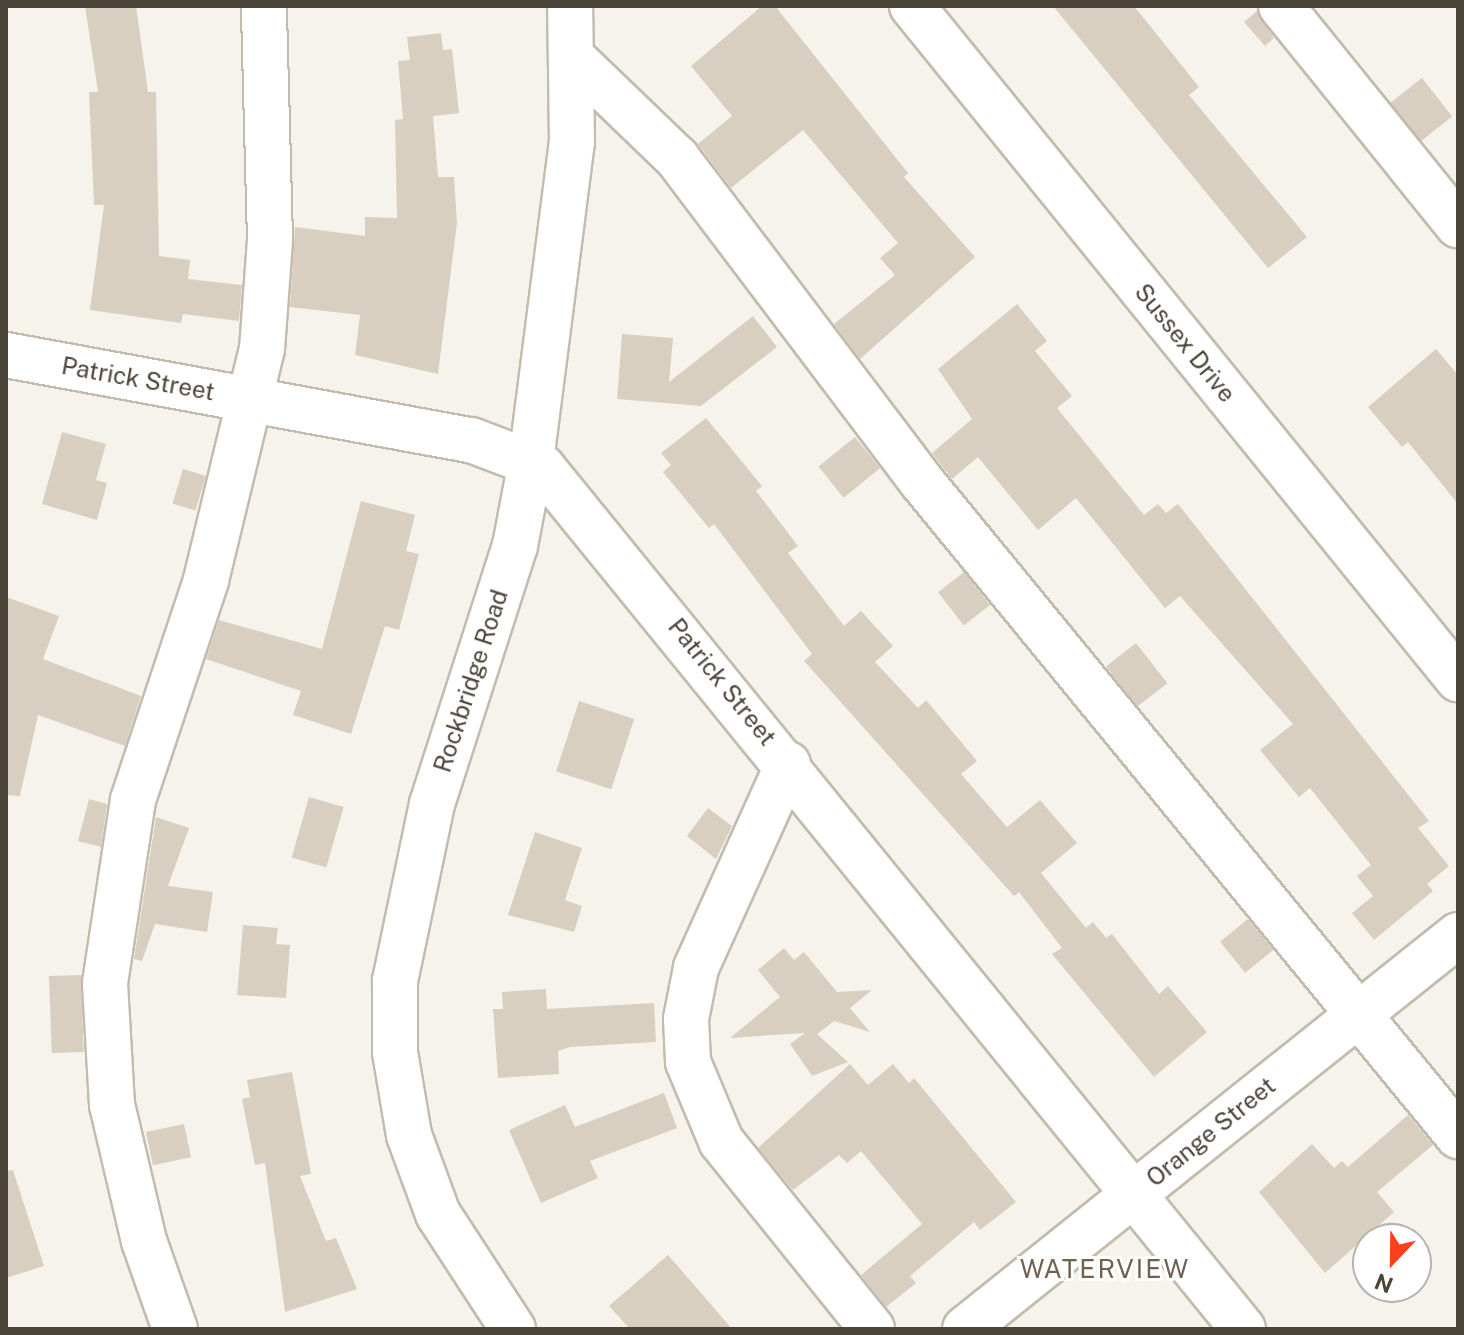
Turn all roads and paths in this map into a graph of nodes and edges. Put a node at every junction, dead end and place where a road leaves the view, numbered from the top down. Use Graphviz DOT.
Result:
graph roads {
  1 [pos="264,6"];
  2 [pos="570,6"];
  3 [pos="912,6"];
  4 [pos="1281,6"];
  5 [pos="574,59"];
  6 [pos="1458,225"];
  7 [pos="6,355"];
  8 [pos="253,400"];
  9 [pos="531,461"];
  10 [pos="1458,679"];
  11 [pos="788,764"];
  12 [pos="1458,935"];
  13 [pos="1359,1013"];
  14 [pos="1458,1136"];
  15 [pos="1134,1194"];
  16 [pos="175,1329"];
  17 [pos="513,1329"];
  18 [pos="872,1329"];
  19 [pos="965,1329"];
  20 [pos="1243,1329"];
  1 -- 8 [label="street"];
  2 -- 5 [label="street, Rockbridge Road"];
  3 -- 10 [label="street, Sussex Drive"];
  4 -- 6 [label="street"];
  5 -- 9 [label="street, Rockbridge Road"];
  5 -- 13 [label="street"];
  7 -- 8 [label="street, Patrick Street"];
  8 -- 9 [label="street, Patrick Street"];
  8 -- 16 [label="street"];
  9 -- 11 [label="street, Patrick Street"];
  9 -- 17 [label="street, Rockbridge Road"];
  11 -- 15 [label="street, Patrick Street"];
  11 -- 18 [label="street"];
  12 -- 13 [label="street, Orange Street"];
  13 -- 14 [label="street"];
  13 -- 15 [label="street, Orange Street"];
  15 -- 19 [label="street, Orange Street"];
  15 -- 20 [label="street, Patrick Street"];
}
